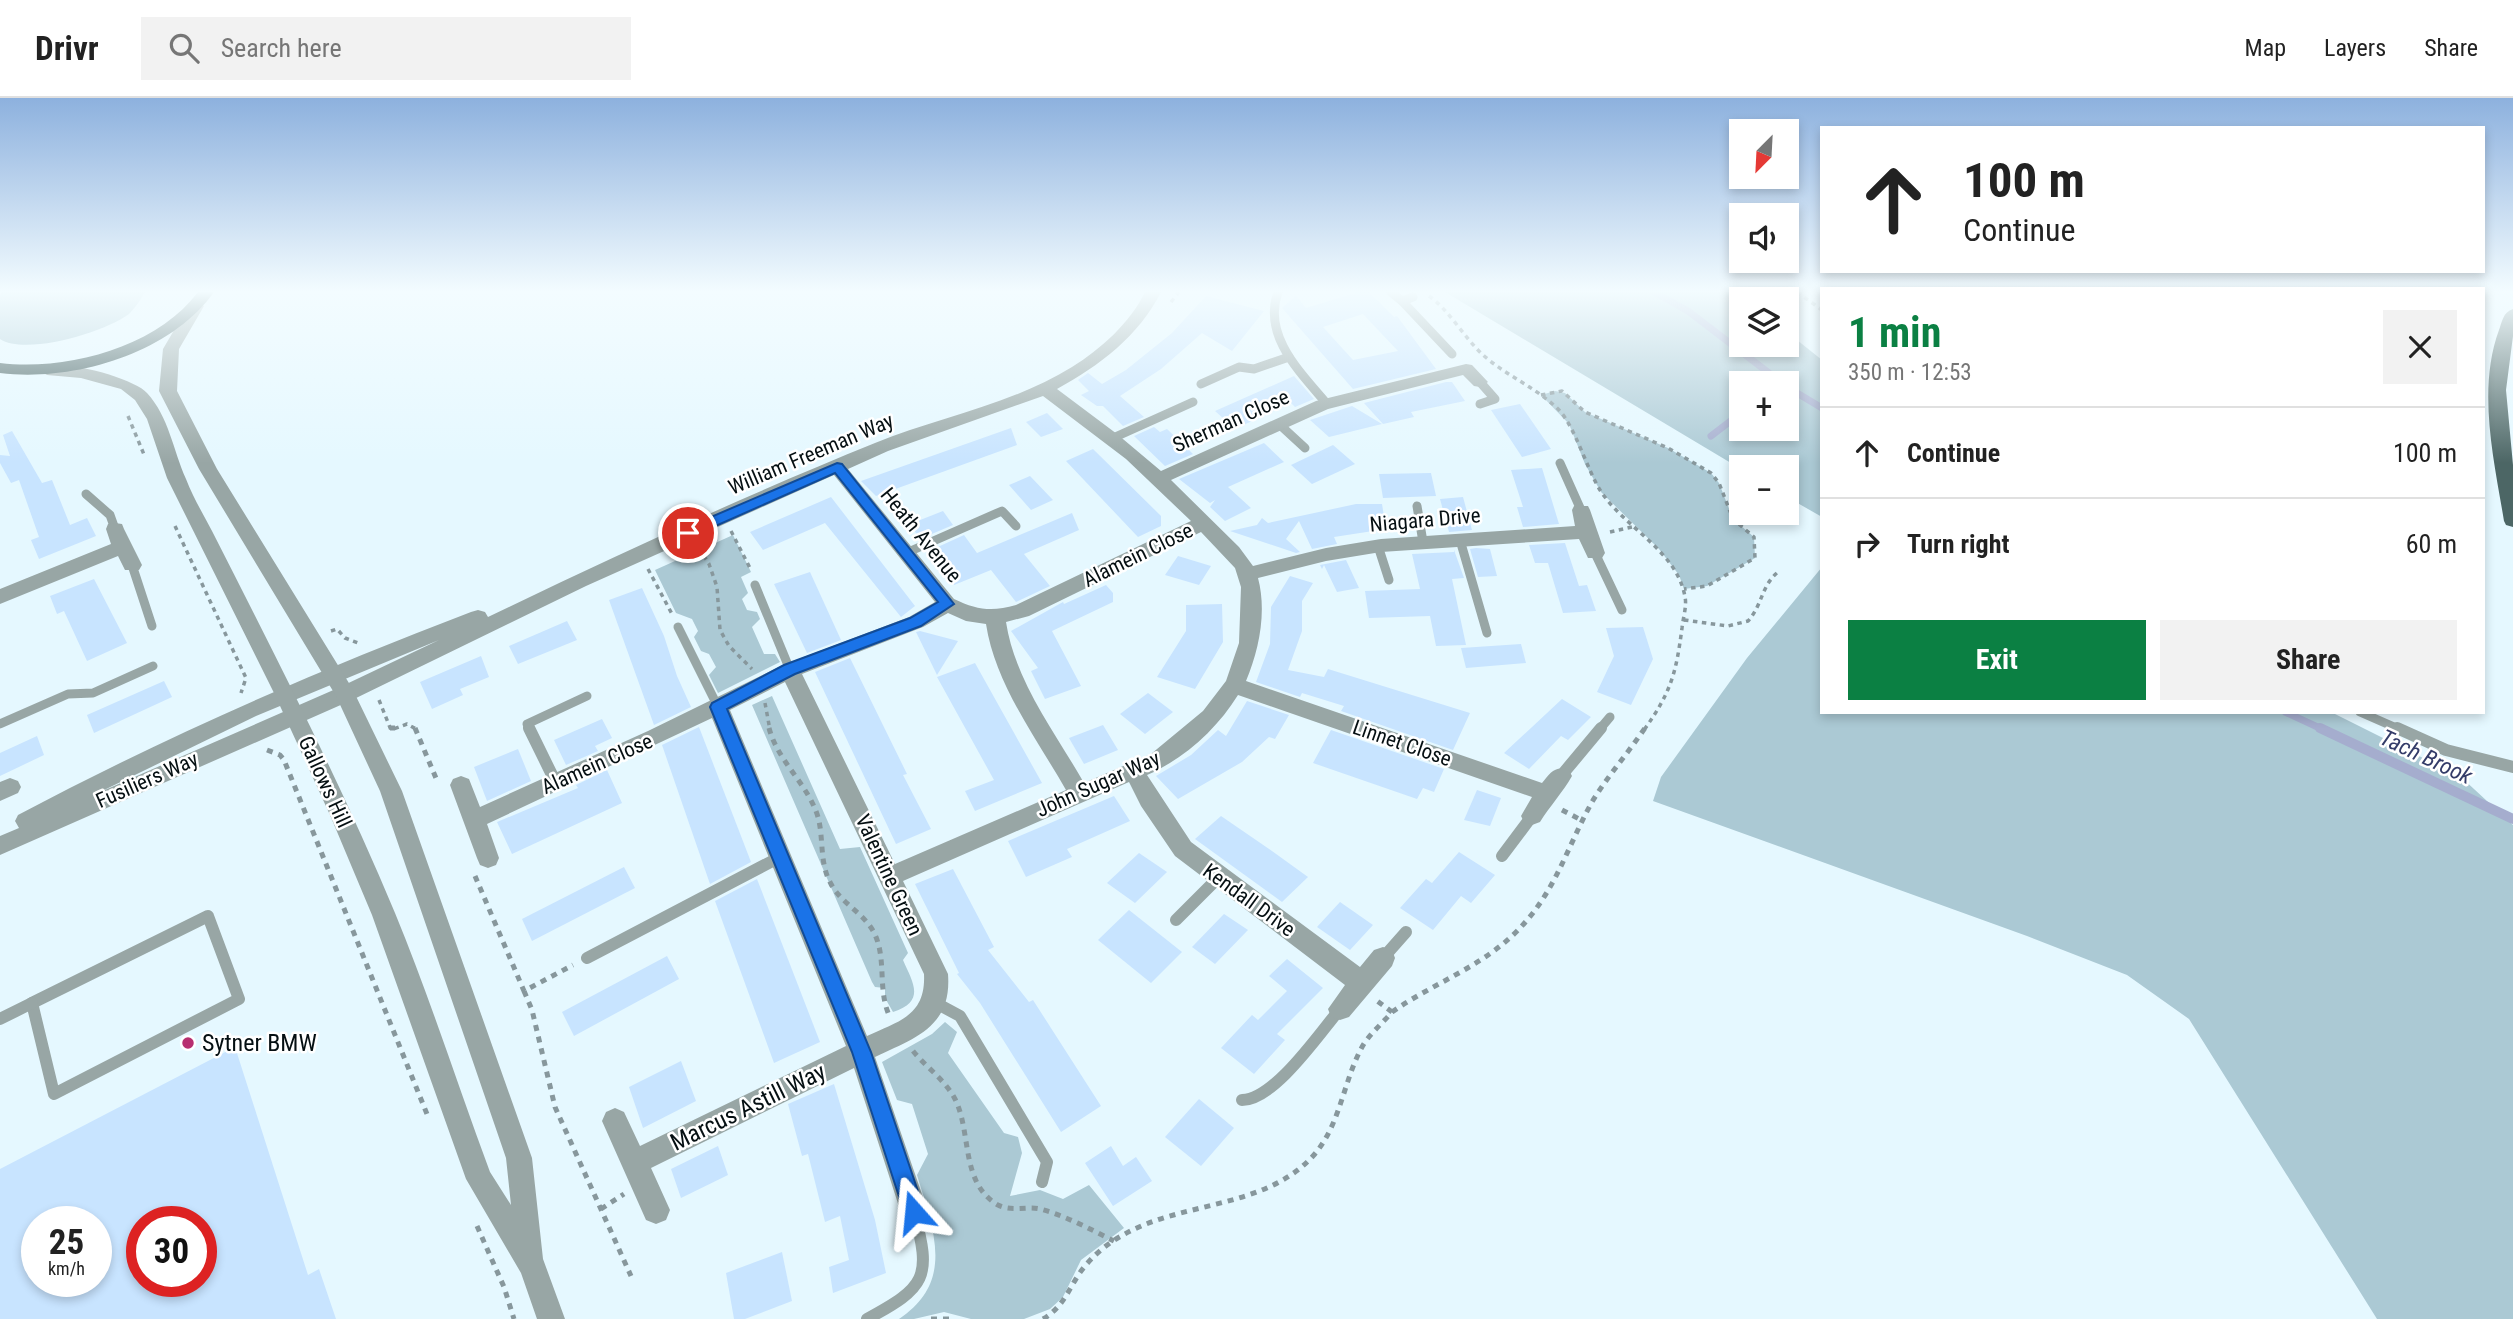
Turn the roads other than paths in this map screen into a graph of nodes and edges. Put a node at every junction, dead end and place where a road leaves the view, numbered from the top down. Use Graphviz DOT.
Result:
graph roads {
  1 [pos="121,349"];
  2 [pos="171,349"];
  3 [pos="1105,349"];
  4 [pos="1285,349"];
  5 [pos="1447,349"];
  6 [pos="2503,349"];
  7 [pos="1452,354"];
  8 [pos="1289,356"];
  9 [pos="1466,369"];
  10 [pos="47,370"];
  11 [pos="0,371"];
  12 [pos="1480,382"];
  13 [pos="1201,384"];
  14 [pos="1045,389"];
  15 [pos="1193,402"];
  16 [pos="1327,404"];
  17 [pos="1479,404"];
  18 [pos="1280,425"];
  19 [pos="1113,438"];
  20 [pos="1305,448"];
  21 [pos="1560,463"];
  22 [pos="837,467"];
  23 [pos="1158,479"];
  24 [pos="86,494"];
  25 [pos="1417,506"];
  26 [pos="1581,510"];
  27 [pos="2513,521"];
  28 [pos="1203,523"];
  29 [pos="1016,526"];
  30 [pos="1586,532"];
  31 [pos="119,538"];
  32 [pos="1460,540"];
  33 [pos="1423,542"];
  34 [pos="1378,546"];
  35 [pos="906,553"];
  36 [pos="1595,553"];
  37 [pos="132,565"];
  38 [pos="1248,574"];
  39 [pos="1389,580"];
  40 [pos="755,585"];
  41 [pos="0,597"];
  42 [pos="947,604"];
  43 [pos="1622,610"];
  44 [pos="995,618"];
  45 [pos="152,626"];
  46 [pos="678,627"];
  47 [pos="1487,632"];
  48 [pos="153,666"];
  49 [pos="790,670"];
  50 [pos="340,684"];
  51 [pos="1236,686"];
  52 [pos="587,696"];
  53 [pos="290,705"];
  54 [pos="718,707"];
  55 [pos="2365,714"];
  56 [pos="1610,717"];
  57 [pos="0,724"];
  58 [pos="2513,767"];
  59 [pos="1134,771"];
  60 [pos="1561,776"];
  61 [pos="556,783"];
  62 [pos="461,785"];
  63 [pos="1079,793"];
  64 [pos="1546,793"];
  65 [pos="1532,816"];
  66 [pos="475,819"];
  67 [pos="0,836"];
  68 [pos="0,846"];
  69 [pos="1502,856"];
  70 [pos="780,857"];
  71 [pos="488,858"];
  72 [pos="891,876"];
  73 [pos="1218,878"];
  74 [pos="1176,920"];
  75 [pos="1406,932"];
  76 [pos="587,958"];
  77 [pos="1383,958"];
  78 [pos="1360,985"];
  79 [pos="934,1002"];
  80 [pos="32,1003"];
  81 [pos="1340,1009"];
  82 [pos="0,1019"];
  83 [pos="861,1052"];
  84 [pos="1242,1100"];
  85 [pos="615,1122"];
  86 [pos="635,1162"];
  87 [pos="1042,1182"];
  88 [pos="656,1210"];
  89 [pos="914,1212"];
  90 [pos="531,1266"];
  91 [pos="551,1319"];
  92 [pos="867,1319"];
  1 -- 10 [label="highway"];
  2 -- 50 [label="street, Gallows Hill"];
  3 -- 14 [label="street, William Freeman Way"];
  4 -- 8 [label="lane"];
  5 -- 7 [label="lane"];
  6 -- 27 [label="main road"];
  7 -- 9 [label="street"];
  8 -- 13 [label="lane"];
  8 -- 16 [label="lane"];
  9 -- 12 [label="street"];
  9 -- 16 [label="street, Sherman Close"];
  10 -- 11 [label="highway"];
  10 -- 53 [label="street, Gallows Hill"];
  12 -- 17 [label="lane"];
  14 -- 19 [label="street"];
  14 -- 22 [label="street, William Freeman Way"];
  15 -- 19 [label="lane"];
  16 -- 18 [label="street, Sherman Close"];
  18 -- 20 [label="lane"];
  18 -- 23 [label="street, Sherman Close"];
  19 -- 23 [label="street"];
  21 -- 26 [label="lane"];
  22 -- 35 [label="street, Heath Avenue"];
  22 -- 50 [label="street, William Freeman Way"];
  23 -- 28 [label="street"];
  24 -- 31 [label="lane"];
  25 -- 33 [label="lane"];
  26 -- 30 [label="street"];
  28 -- 38 [label="street"];
  28 -- 44 [label="street, Alamein Close"];
  29 -- 35 [label="lane"];
  30 -- 32 [label="street, Niagara Drive"];
  30 -- 36 [label="street"];
  31 -- 37 [label="street"];
  31 -- 41 [label="street"];
  32 -- 33 [label="street, Niagara Drive"];
  32 -- 47 [label="lane"];
  33 -- 34 [label="street, Niagara Drive"];
  34 -- 38 [label="street, Niagara Drive"];
  34 -- 39 [label="lane"];
  35 -- 42 [label="street, Heath Avenue"];
  36 -- 43 [label="lane"];
  37 -- 45 [label="lane"];
  38 -- 51 [label="street, John Sugar Way"];
  40 -- 49 [label="lane"];
  42 -- 44 [label="street, Heath Avenue"];
  42 -- 49 [label="street, Alamein Close"];
  44 -- 63 [label="street"];
  46 -- 54 [label="lane"];
  48 -- 57 [label="lane"];
  49 -- 54 [label="street, Alamein Close"];
  49 -- 72 [label="street, Valentine Green"];
  50 -- 53 [label="street, William Freeman Way"];
  50 -- 90 [label="street, Gallows Hill"];
  51 -- 59 [label="street, John Sugar Way"];
  51 -- 64 [label="street, Linnet Close"];
  52 -- 61 [label="lane"];
  53 -- 67 [label="street"];
  53 -- 68 [label="street, Fusiliers Way"];
  53 -- 90 [label="street, Gallows Hill"];
  54 -- 61 [label="street, Alamein Close"];
  54 -- 70 [label="street"];
  55 -- 58 [label="lane"];
  56 -- 60 [label="lane"];
  59 -- 63 [label="street, John Sugar Way"];
  59 -- 73 [label="street, Kendall Drive"];
  60 -- 64 [label="street"];
  61 -- 66 [label="street, Alamein Close"];
  62 -- 66 [label="street"];
  63 -- 72 [label="street, John Sugar Way"];
  64 -- 65 [label="street"];
  65 -- 69 [label="lane"];
  66 -- 71 [label="street"];
  70 -- 76 [label="lane"];
  70 -- 83 [label="street"];
  72 -- 79 [label="street, Valentine Green"];
  73 -- 74 [label="lane"];
  73 -- 78 [label="street, Kendall Drive"];
  75 -- 77 [label="lane"];
  77 -- 78 [label="street"];
  78 -- 81 [label="street"];
  79 -- 83 [label="street"];
  79 -- 87 [label="lane"];
  80 -- 80 [label="lane"];
  80 -- 82 [label="lane"];
  81 -- 84 [label="lane"];
  83 -- 86 [label="street, Marcus Astill Way"];
  83 -- 89 [label="street"];
  85 -- 86 [label="street"];
  86 -- 88 [label="street"];
  89 -- 92 [label="lane"];
  90 -- 91 [label="street, Gallows Hill"];
}
